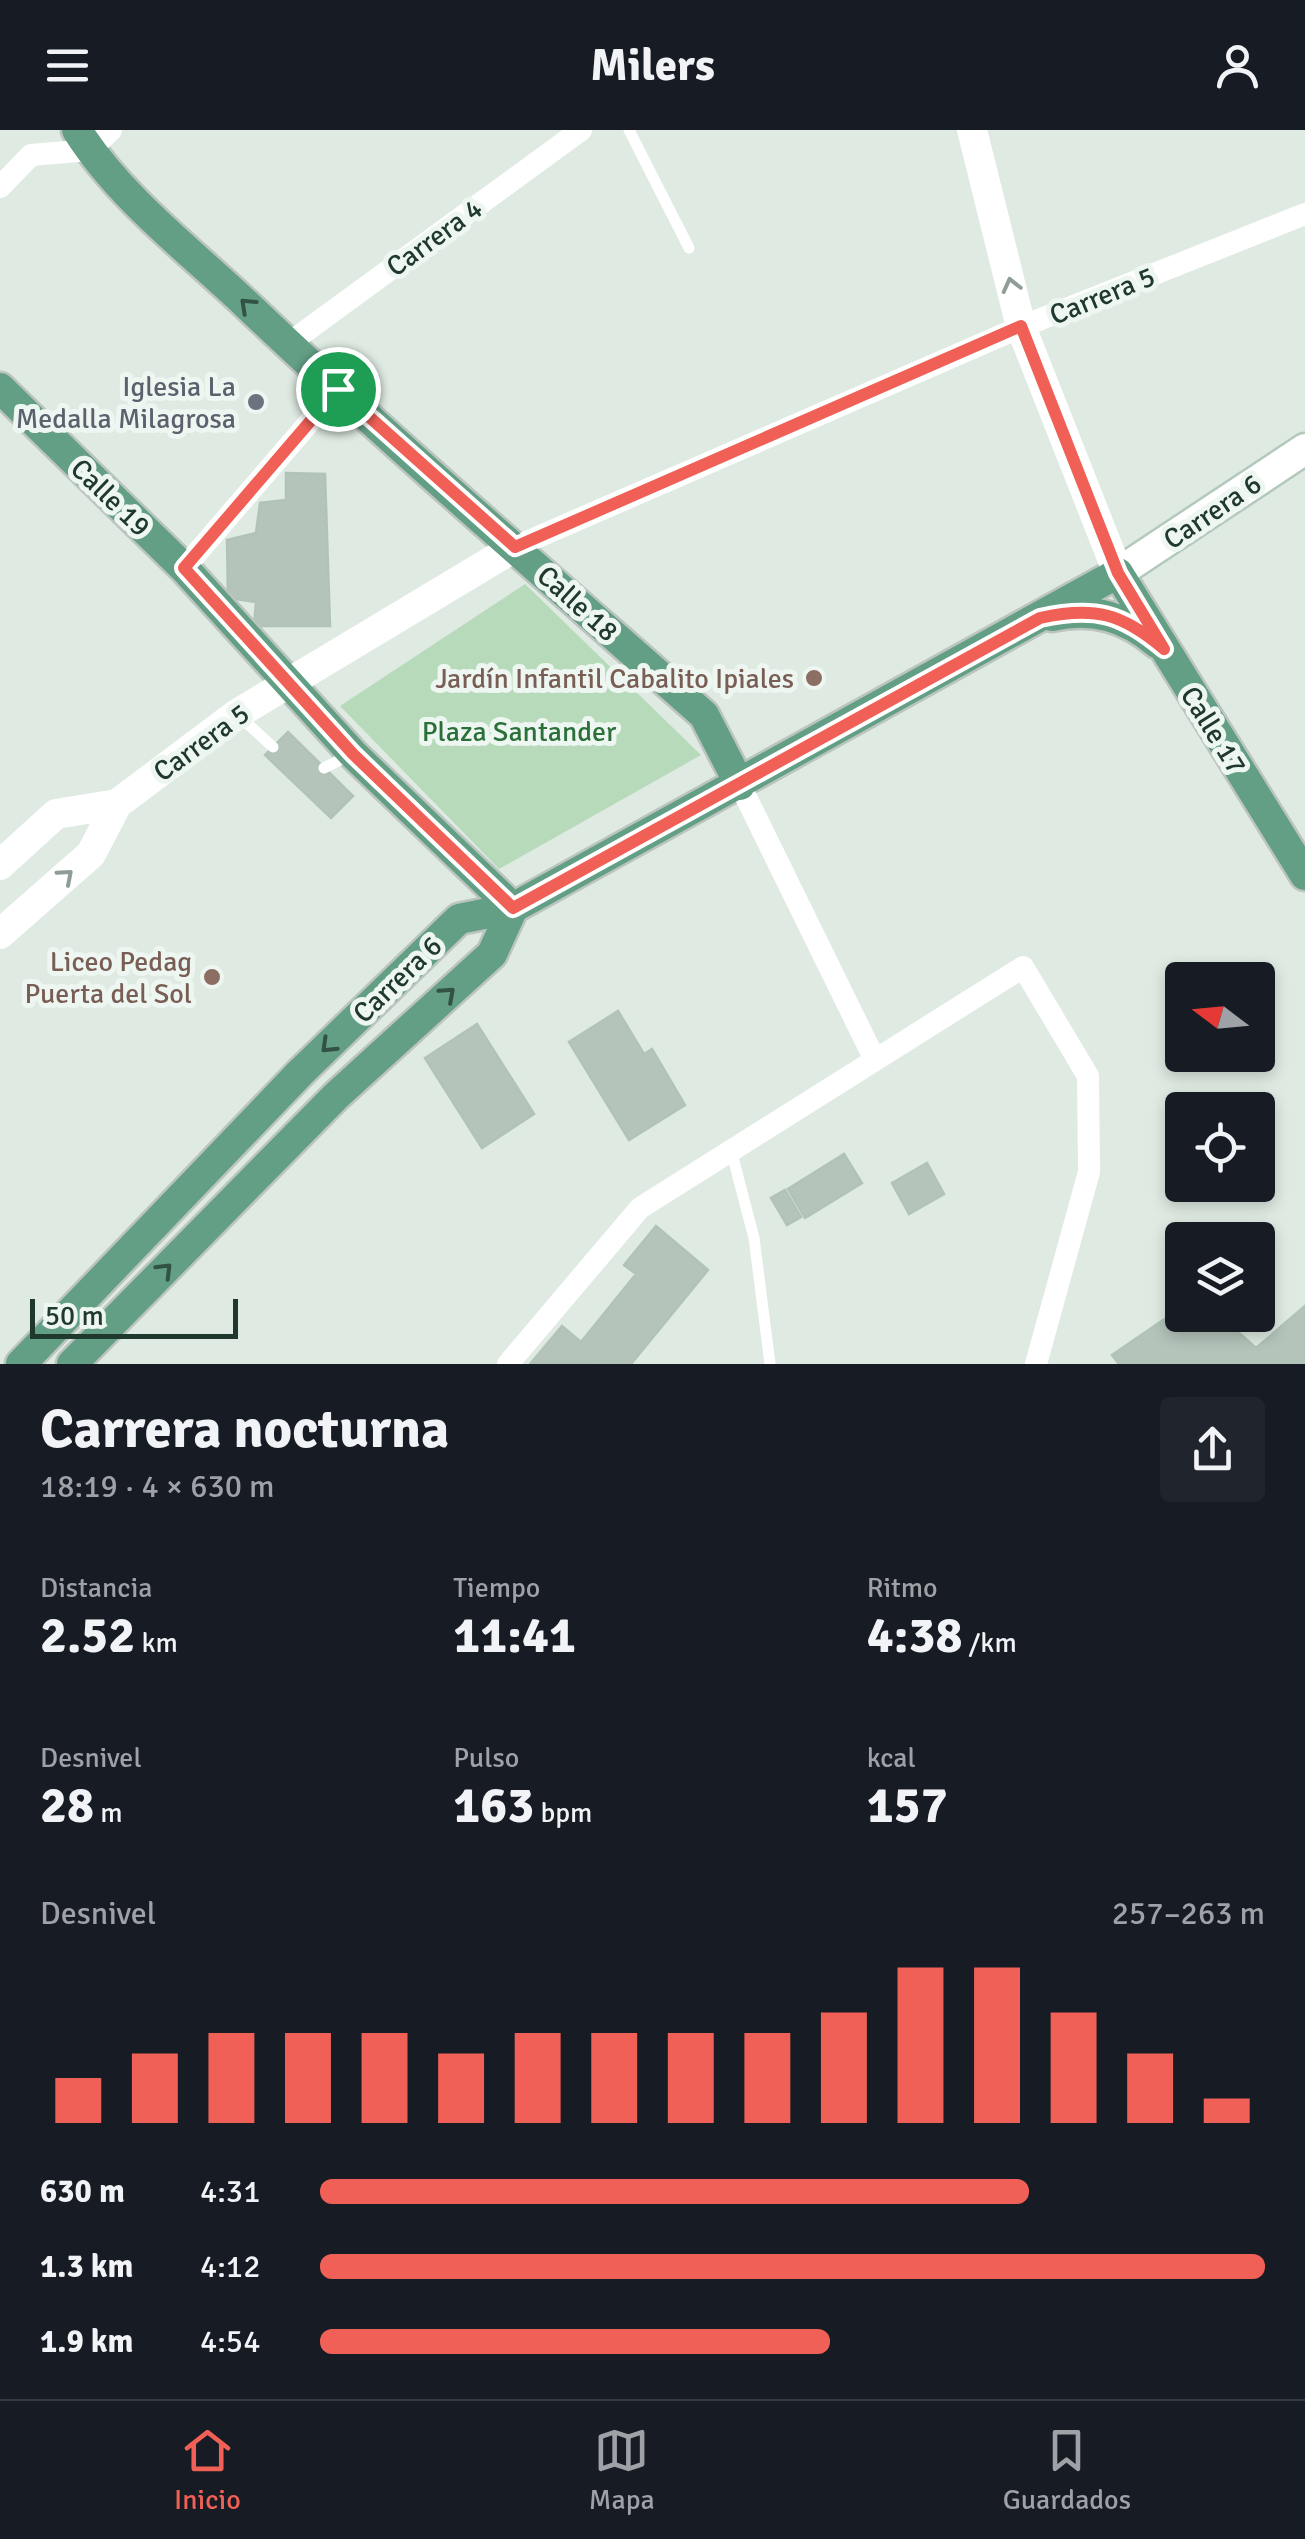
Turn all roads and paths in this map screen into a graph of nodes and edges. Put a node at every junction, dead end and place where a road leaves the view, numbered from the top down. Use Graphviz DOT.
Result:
graph roads {
  1 [pos="61,130"];
  2 [pos="581,130"];
  3 [pos="629,130"];
  4 [pos="972,130"];
  5 [pos="92,137"];
  6 [pos="0,187"];
  7 [pos="1305,214"];
  8 [pos="689,248"];
  9 [pos="1021,326"];
  10 [pos="288,344"];
  11 [pos="0,388"];
  12 [pos="338,389"];
  13 [pos="1305,449"];
  14 [pos="515,547"];
  15 [pos="184,568"];
  16 [pos="1118,573"];
  17 [pos="1040,618"];
  18 [pos="1164,649"];
  19 [pos="287,682"];
  20 [pos="237,714"];
  21 [pos="274,747"];
  22 [pos="353,754"];
  23 [pos="324,768"];
  24 [pos="740,785"];
  25 [pos="117,804"];
  26 [pos="0,864"];
  27 [pos="1305,876"];
  28 [pos="513,908"];
  29 [pos="0,934"];
  30 [pos="875,1060"];
  31 [pos="731,1150"];
  32 [pos="21,1364"];
  33 [pos="72,1364"];
  34 [pos="508,1364"];
  35 [pos="770,1364"];
  36 [pos="1036,1364"];
  1 -- 5 [label="street, Calle 18"];
  2 -- 10 [label="street, Carrera 4"];
  3 -- 8 [label="lane"];
  9 -- 4 [label="street, Calle 17, one-way"];
  5 -- 6 [label="street"];
  10 -- 5 [label="main road, Calle 18, one-way"];
  7 -- 9 [label="street, Carrera 5"];
  9 -- 14 [label="street, Carrera 5"];
  9 -- 16 [label="street, Calle 17"];
  10 -- 12 [label="main road, Calle 18"];
  11 -- 15 [label="main road, Calle 19"];
  12 -- 14 [label="main road, Calle 18"];
  12 -- 15 [label="street"];
  13 -- 16 [label="street, Carrera 6"];
  14 -- 19 [label="street, Carrera 5"];
  14 -- 24 [label="main road, Calle 18"];
  15 -- 19 [label="main road, Calle 19"];
  16 -- 17 [label="main road"];
  16 -- 18 [label="main road, Calle 17"];
  17 -- 18 [label="main road"];
  17 -- 24 [label="main road"];
  18 -- 27 [label="main road, Calle 17"];
  19 -- 20 [label="street, Carrera 5"];
  19 -- 22 [label="main road, Calle 19"];
  20 -- 21 [label="lane"];
  20 -- 25 [label="street, Carrera 5"];
  22 -- 23 [label="lane"];
  22 -- 28 [label="main road, Calle 19"];
  24 -- 28 [label="main road"];
  24 -- 30 [label="street"];
  25 -- 26 [label="street, Carrera 5"];
  29 -- 25 [label="street, Carrera 5, one-way"];
  28 -- 32 [label="main road, Carrera 6, one-way"];
  33 -- 28 [label="main road, Carrera 6, one-way"];
  30 -- 31 [label="street"];
  30 -- 36 [label="street"];
  31 -- 34 [label="street"];
  31 -- 35 [label="lane"];
}
